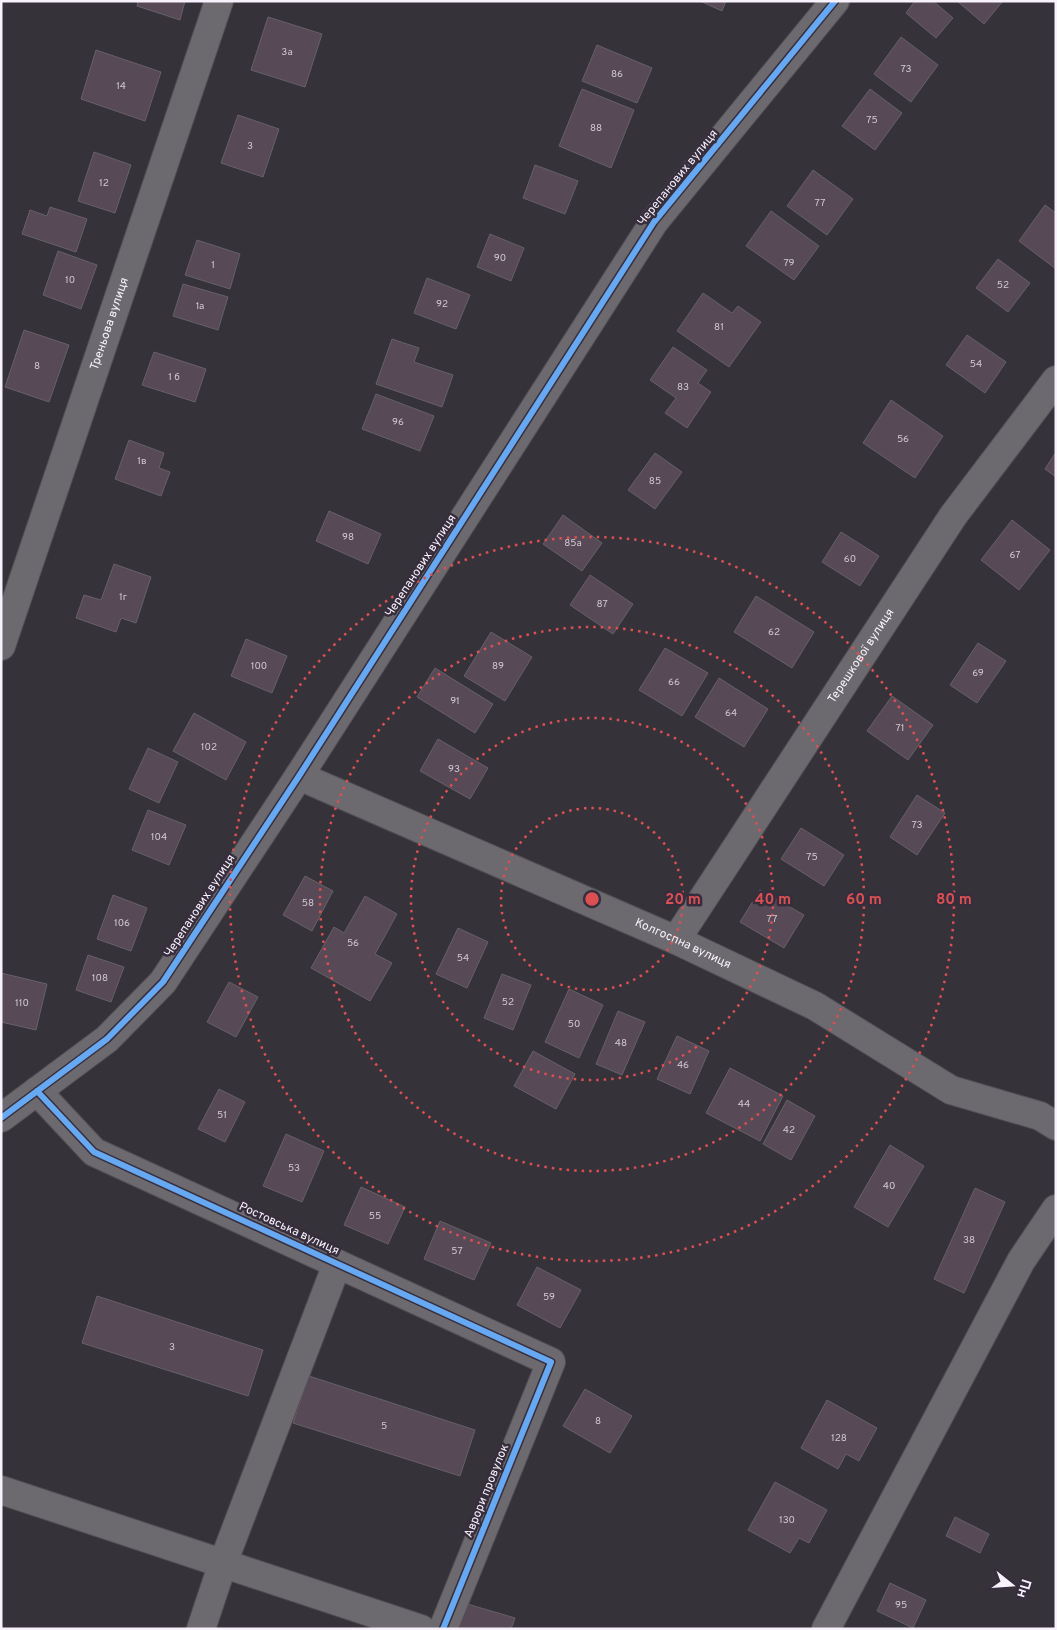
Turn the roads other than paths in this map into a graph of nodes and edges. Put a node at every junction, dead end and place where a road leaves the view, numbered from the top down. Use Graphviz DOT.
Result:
graph roads {
  1 [pos="219,1"];
  2 [pos="835,1"];
  3 [pos="1056,380"];
  4 [pos="1,646"];
  5 [pos="299,776"];
  6 [pos="676,940"];
  7 [pos="37,1092"];
  8 [pos="1,1118"];
  9 [pos="1056,1126"];
  10 [pos="1056,1209"];
  11 [pos="337,1264"];
  12 [pos="551,1362"];
  13 [pos="1,1490"];
  14 [pos="223,1563"];
  15 [pos="201,1629"];
  16 [pos="422,1629"];
  17 [pos="443,1629"];
  18 [pos="826,1629"];
  1 -- 4 [label="street, Треньова вулиця"];
  2 -- 5 [label="street, Черепанових вулиця"];
  3 -- 6 [label="street, Терешкової вулиця"];
  5 -- 6 [label="street, Колгоспна вулиця"];
  5 -- 7 [label="street, Черепанових вулиця"];
  6 -- 9 [label="street, Колгоспна вулиця"];
  7 -- 8 [label="street, Черепанових вулиця"];
  7 -- 11 [label="street, Ростовська вулиця"];
  10 -- 18 [label="street"];
  11 -- 12 [label="street, Ростовська вулиця"];
  11 -- 14 [label="street"];
  12 -- 17 [label="street, Аврори провулок"];
  13 -- 14 [label="street"];
  14 -- 15 [label="street"];
  14 -- 16 [label="street"];
}
